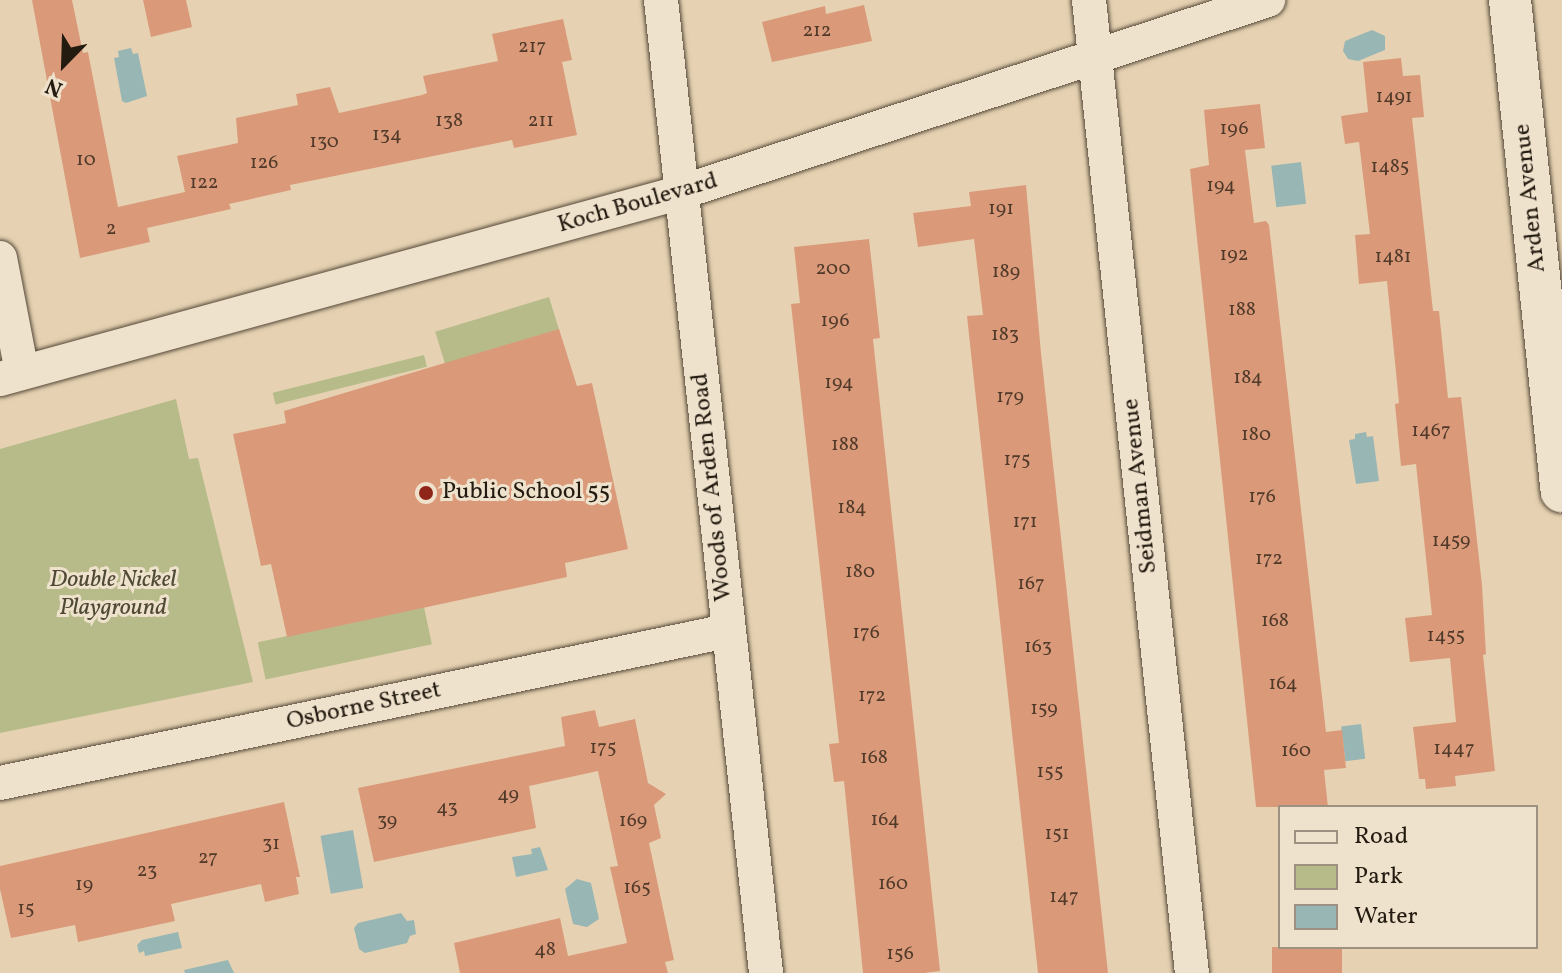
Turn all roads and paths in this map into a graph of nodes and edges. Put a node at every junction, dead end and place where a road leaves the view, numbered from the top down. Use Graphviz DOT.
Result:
graph roads {
  1 [pos="661,0"];
  2 [pos="1089,0"];
  3 [pos="1268,0"];
  4 [pos="1510,0"];
  5 [pos="1095,55"];
  6 [pos="682,192"];
  7 [pos="0,258"];
  8 [pos="1552,296"];
  9 [pos="11,375"];
  10 [pos="1562,491"];
  11 [pos="727,631"];
  12 [pos="0,783"];
  13 [pos="766,973"];
  14 [pos="1192,973"];
  1 -- 6 [label="street, Woods of Arden Road"];
  2 -- 5 [label="street, Seidman Avenue"];
  3 -- 5 [label="street, Koch Boulevard"];
  4 -- 8 [label="street, Arden Avenue"];
  5 -- 6 [label="street, Koch Boulevard"];
  5 -- 14 [label="street, Seidman Avenue"];
  6 -- 9 [label="street, Koch Boulevard"];
  6 -- 11 [label="street, Woods of Arden Road"];
  7 -- 9 [label="street"];
  8 -- 10 [label="street, Arden Avenue"];
  11 -- 12 [label="street, Osborne Street"];
  11 -- 13 [label="street, Woods of Arden Road"];
}
